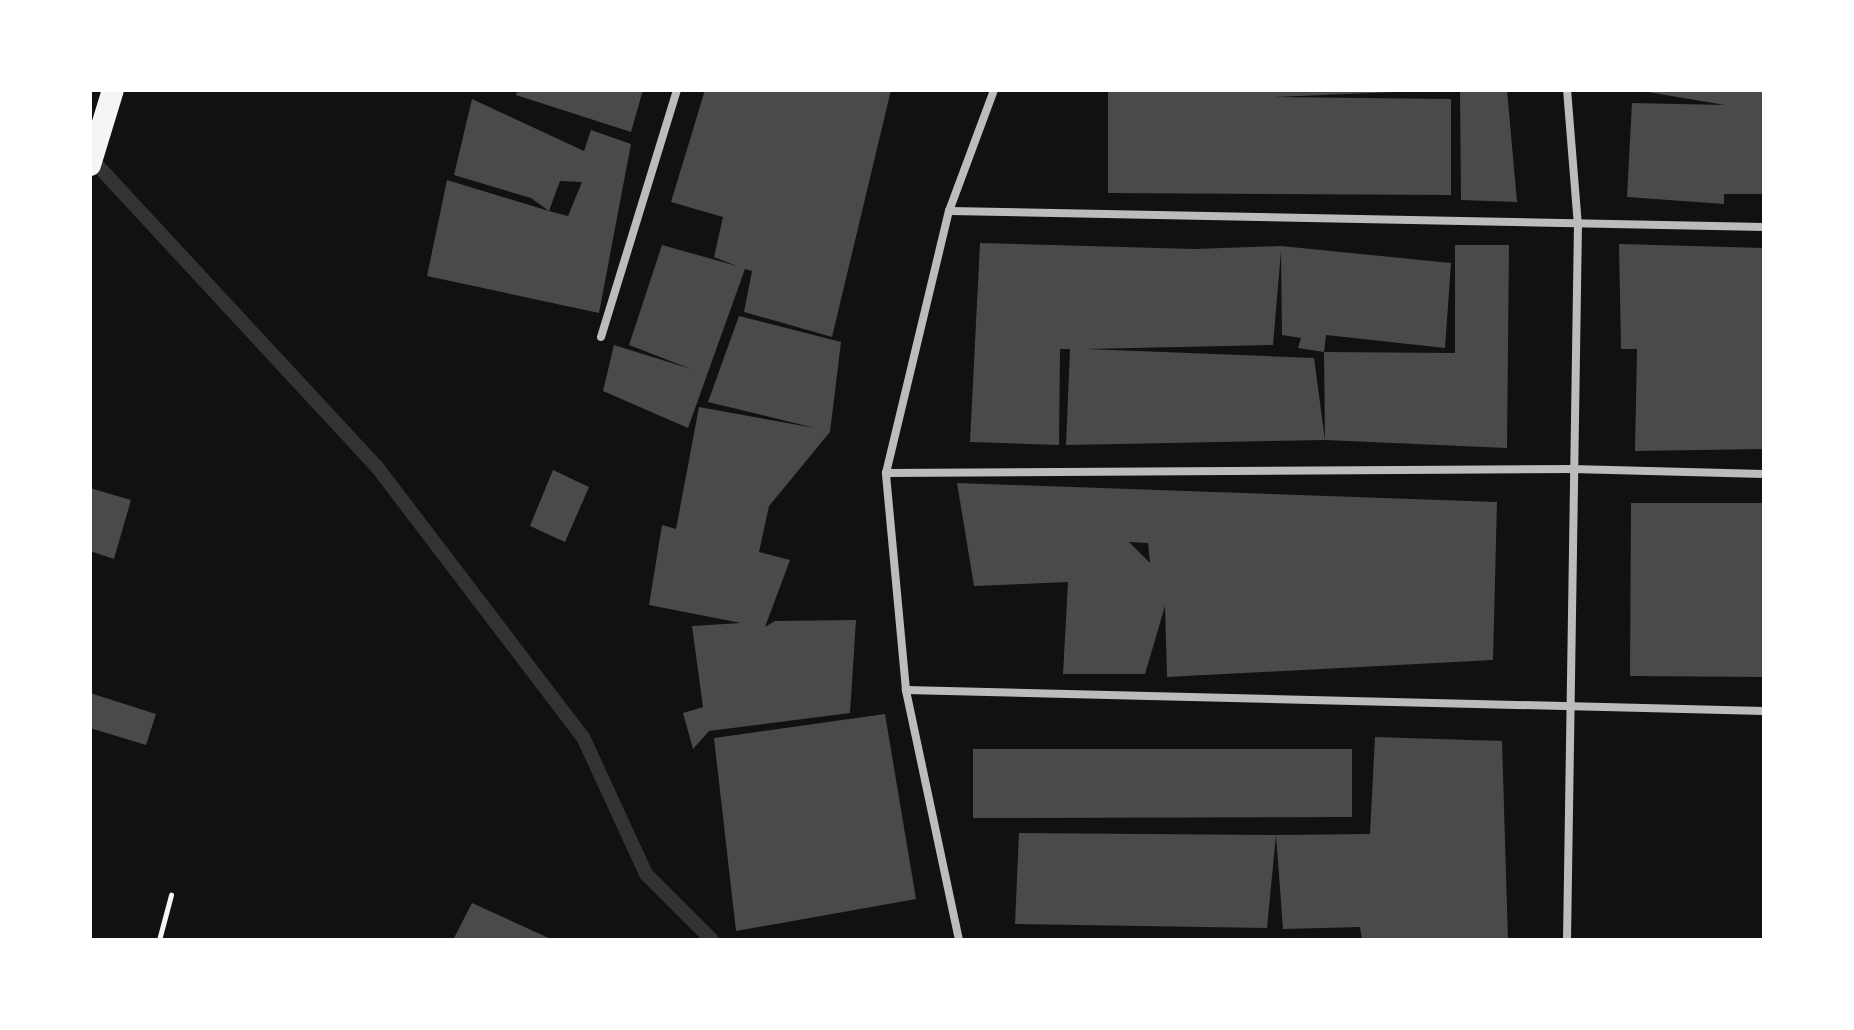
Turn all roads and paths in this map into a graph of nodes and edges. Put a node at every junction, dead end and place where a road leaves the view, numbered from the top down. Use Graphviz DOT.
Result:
graph roads {
  1 [pos="113,90"];
  2 [pos="677,90"];
  3 [pos="994,90"];
  4 [pos="1567,90"];
  5 [pos="90,165"];
  6 [pos="949,211"];
  7 [pos="1578,226"];
  8 [pos="1764,227"];
  9 [pos="601,337"];
  10 [pos="1572,469"];
  11 [pos="886,473"];
  12 [pos="1764,474"];
  13 [pos="906,690"];
  14 [pos="1568,704"];
  15 [pos="1764,711"];
  16 [pos="171,895"];
  17 [pos="159,940"];
  18 [pos="959,940"];
  19 [pos="1567,940"];
  1 -- 5 [label="highway"];
  2 -- 9 [label="street"];
  3 -- 6 [label="street"];
  4 -- 7 [label="street"];
  6 -- 7 [label="street"];
  6 -- 11 [label="street"];
  7 -- 8 [label="street"];
  7 -- 10 [label="street"];
  10 -- 11 [label="street"];
  10 -- 12 [label="street"];
  10 -- 14 [label="street"];
  11 -- 13 [label="street"];
  13 -- 14 [label="street"];
  13 -- 18 [label="street"];
  14 -- 15 [label="street"];
  14 -- 19 [label="street"];
  16 -- 17 [label="path"];
}
